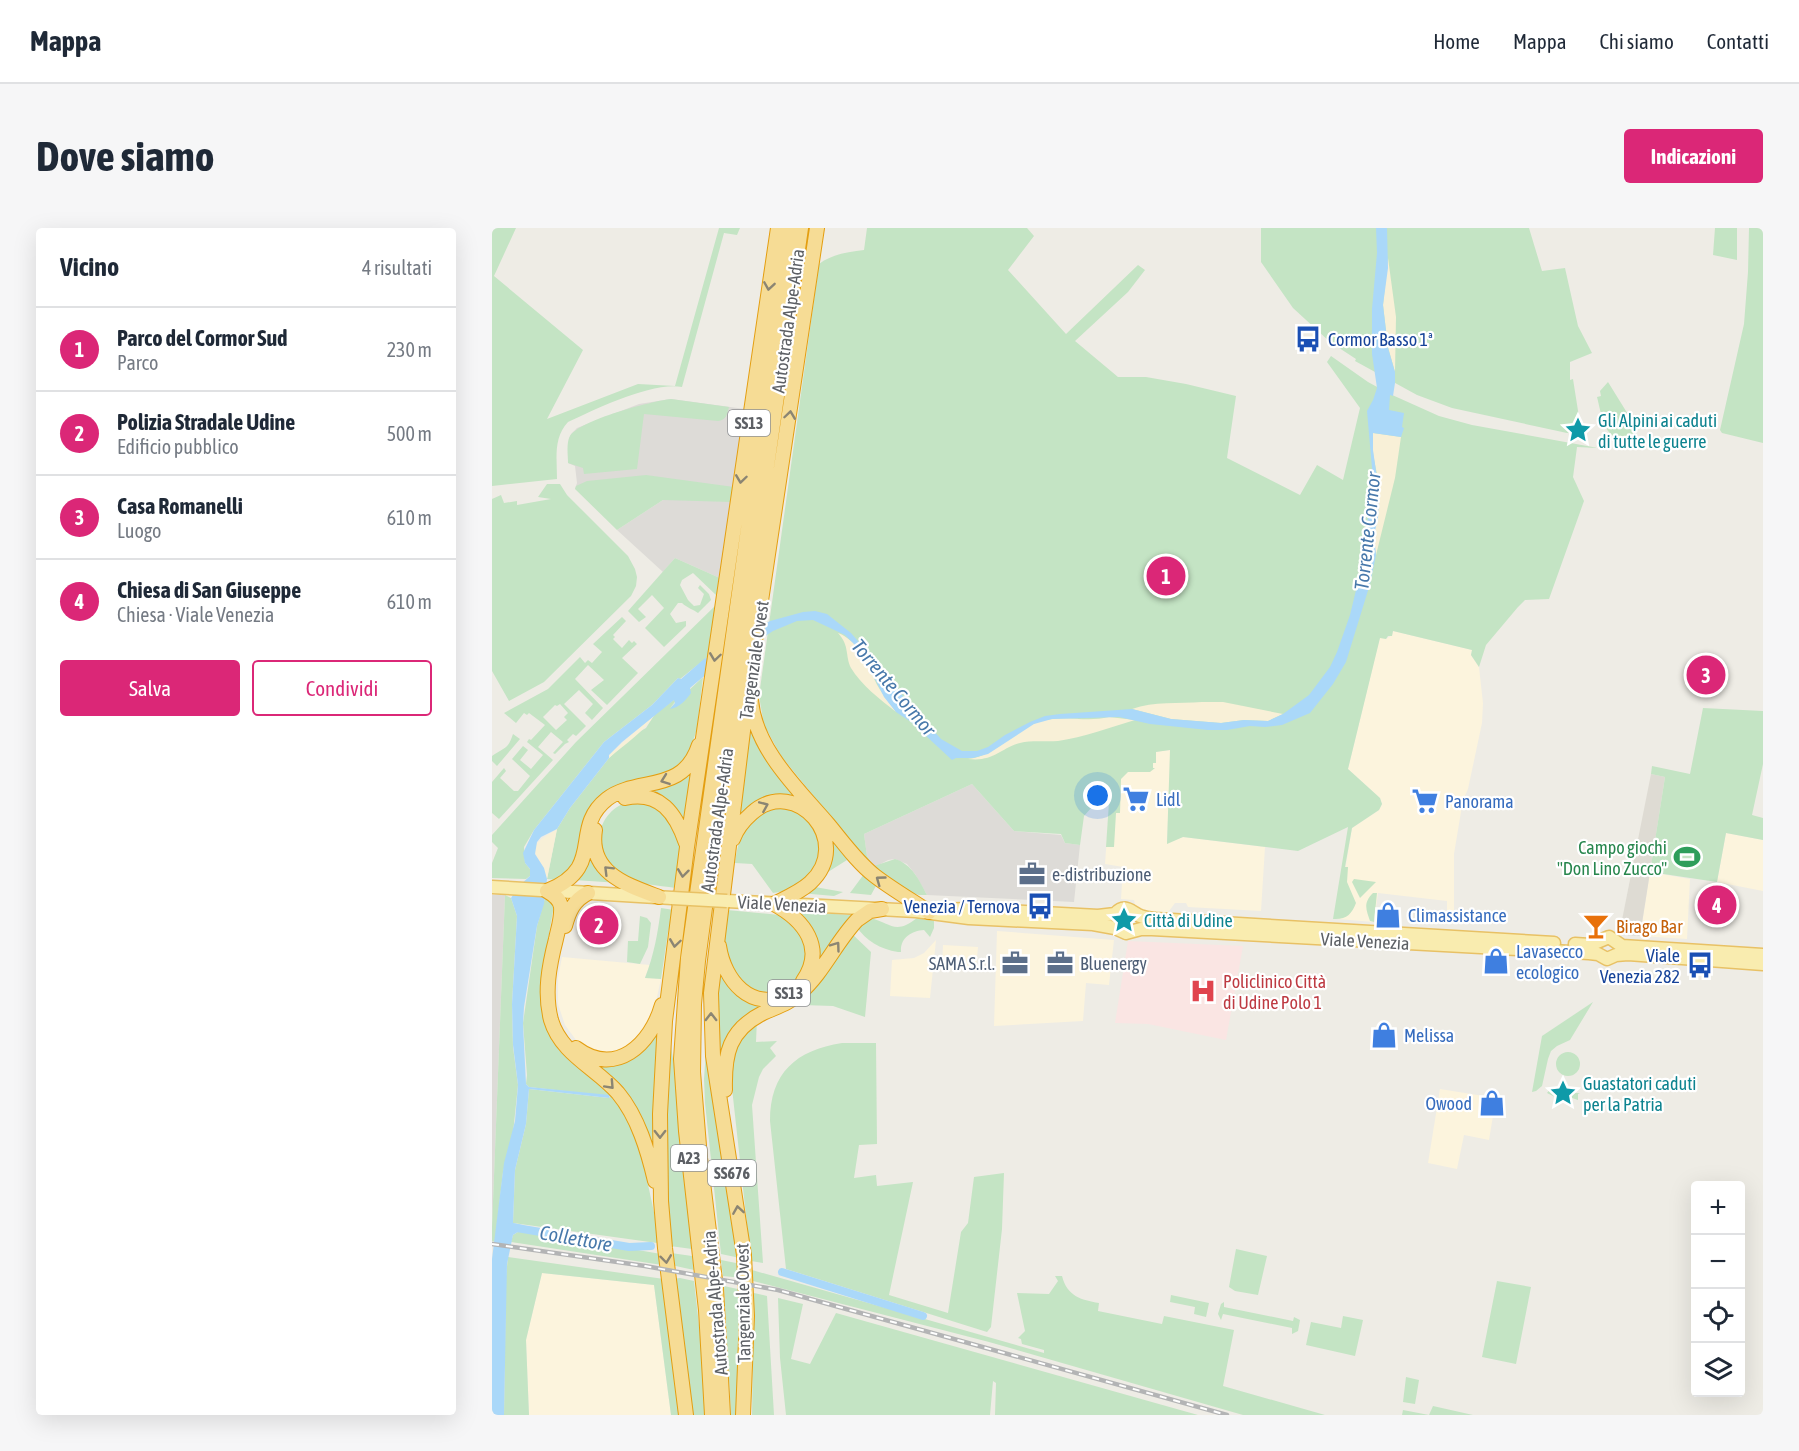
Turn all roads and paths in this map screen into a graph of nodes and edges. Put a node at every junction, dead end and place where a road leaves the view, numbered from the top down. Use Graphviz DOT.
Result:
graph roads {
  1 [pos="778,228"];
  2 [pos="790,228"];
  3 [pos="801,228"];
  4 [pos="817,228"];
  5 [pos="741,607"];
  6 [pos="750,674"];
  7 [pos="707,717"];
  8 [pos="687,847"];
  9 [pos="725,871"];
  10 [pos="492,887"];
  11 [pos="547,890"];
  12 [pos="588,893"];
  13 [pos="665,898"];
  14 [pos="774,904"];
  15 [pos="882,909"];
  16 [pos="929,912"];
  17 [pos="1115,914"];
  18 [pos="1136,914"];
  19 [pos="1115,928"];
  20 [pos="1133,930"];
  21 [pos="717,932"];
  22 [pos="1598,948"];
  23 [pos="1617,949"];
  24 [pos="1763,955"];
  25 [pos="1763,964"];
  26 [pos="671,971"];
  27 [pos="727,1143"];
  28 [pos="661,1201"];
  29 [pos="686,1415"];
  30 [pos="712,1415"];
  31 [pos="723,1415"];
  32 [pos="743,1415"];
  1 -- 7 [label="highway, SS13, one-way"];
  2 -- 5 [label="highway, Autostrada Alpe-Adria / A23"];
  3 -- 5 [label="highway, Autostrada Alpe-Adria / A23"];
  6 -- 4 [label="highway, Tangenziale Ovest / SS13, one-way"];
  5 -- 30 [label="highway, Autostrada Alpe-Adria / A23"];
  5 -- 31 [label="highway, Autostrada Alpe-Adria / A23"];
  6 -- 9 [label="highway, Tangenziale Ovest / SS13"];
  16 -- 6 [label="highway, one-way"];
  7 -- 8 [label="highway, SS13"];
  7 -- 11 [label="highway, SS13, one-way"];
  13 -- 8 [label="highway, one-way"];
  8 -- 26 [label="highway, SS13, one-way"];
  9 -- 14 [label="highway, one-way"];
  9 -- 21 [label="highway, Tangenziale Ovest / SS13"];
  10 -- 11 [label="main road, Viale Venezia"];
  11 -- 12 [label="main road, Viale Venezia"];
  11 -- 28 [label="highway, one-way"];
  12 -- 13 [label="main road, Viale Venezia"];
  12 -- 26 [label="highway"];
  13 -- 14 [label="main road, Viale Venezia, bridge"];
  14 -- 15 [label="main road, Viale Venezia"];
  14 -- 21 [label="highway, SS13"];
  15 -- 16 [label="main road, Viale Venezia"];
  27 -- 15 [label="highway, one-way"];
  16 -- 17 [label="main road, Viale Venezia"];
  16 -- 19 [label="main road, Viale Venezia"];
  17 -- 18 [label="main road, Viale Venezia"];
  17 -- 19 [label="main road"];
  18 -- 20 [label="main road"];
  18 -- 22 [label="main road, Viale Venezia"];
  19 -- 20 [label="main road, Viale Venezia"];
  20 -- 22 [label="main road, Viale Venezia"];
  27 -- 21 [label="highway, Tangenziale Ovest / SS676, one-way"];
  22 -- 23 [label="main road, Viale Venezia"];
  22 -- 23 [label="main road, Viale Venezia"];
  23 -- 24 [label="main road, Viale Venezia"];
  23 -- 25 [label="main road, Viale Venezia"];
  26 -- 28 [label="highway, one-way"];
  32 -- 27 [label="highway, Tangenziale Ovest / SS676, one-way"];
  28 -- 29 [label="highway, one-way"];
}
